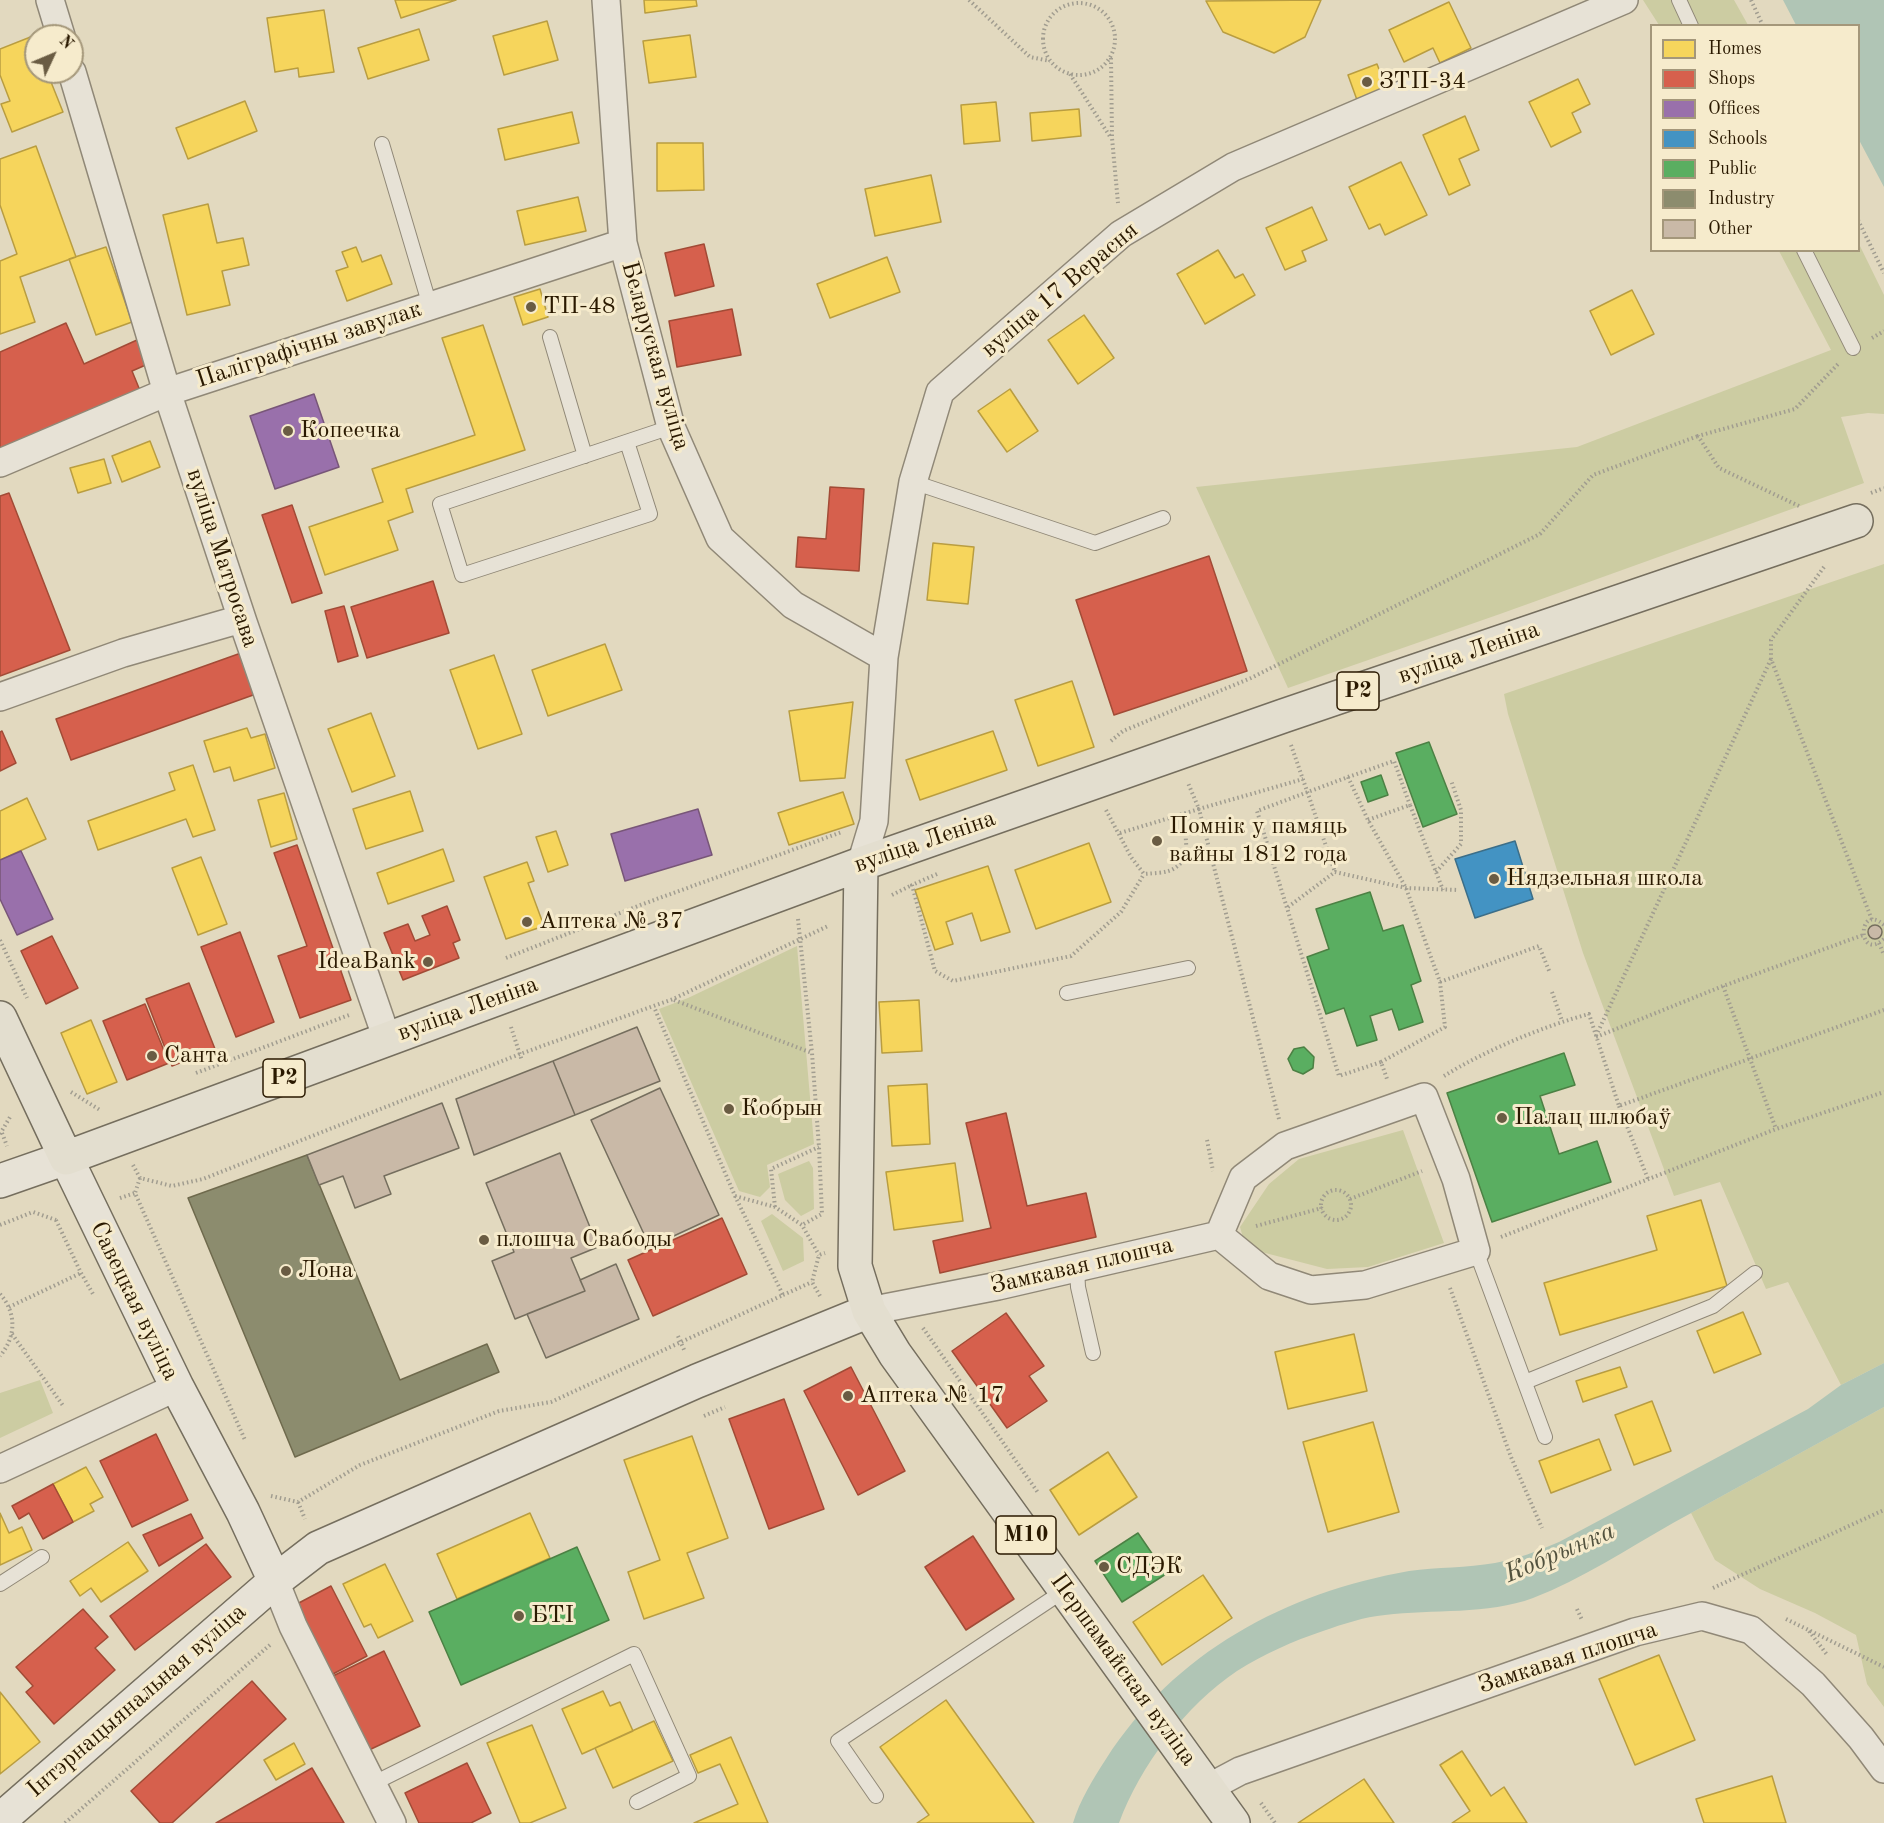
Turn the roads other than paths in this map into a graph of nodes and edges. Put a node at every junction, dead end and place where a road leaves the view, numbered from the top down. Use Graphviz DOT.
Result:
graph roads {
  1 [pos="50,0"];
  2 [pos="606,0"];
  3 [pos="1624,0"];
  4 [pos="1679,0"];
  5 [pos="57,24"];
  6 [pos="1690,24"];
  7 [pos="76,84"];
  8 [pos="382,144"];
  9 [pos="623,243"];
  10 [pos="1805,252"];
  11 [pos="430,306"];
  12 [pos="550,337"];
  13 [pos="1853,348"];
  14 [pos="167,392"];
  15 [pos="671,427"];
  16 [pos="627,442"];
  17 [pos="585,456"];
  18 [pos="0,463"];
  19 [pos="913,482"];
  20 [pos="1163,518"];
  21 [pos="1856,521"];
  22 [pos="243,622"];
  23 [pos="884,657"];
  24 [pos="0,697"];
  25 [pos="861,864"];
  26 [pos="1188,968"];
  27 [pos="1067,993"];
  28 [pos="0,1018"];
  29 [pos="387,1040"];
  30 [pos="66,1158"];
  31 [pos="0,1181"];
  32 [pos="1219,1235"];
  33 [pos="1476,1251"];
  34 [pos="1077,1268"];
  35 [pos="1755,1273"];
  36 [pos="869,1311"];
  37 [pos="1094,1353"];
  38 [pos="1525,1382"];
  39 [pos="177,1387"];
  40 [pos="1545,1437"];
  41 [pos="0,1469"];
  42 [pos="42,1557"];
  43 [pos="275,1581"];
  44 [pos="0,1584"];
  45 [pos="1065,1590"];
  46 [pos="1884,1769"];
  47 [pos="372,1784"];
  48 [pos="1208,1788"];
  49 [pos="876,1796"];
  50 [pos="637,1802"];
  51 [pos="0,1820"];
  52 [pos="392,1823"];
  53 [pos="1233,1823"];
  1 -- 5 [label="street"];
  2 -- 9 [label="street, Беларуская вуліца"];
  3 -- 19 [label="street, вуліца 17 Верасня"];
  4 -- 6 [label="lane"];
  7 -- 14 [label="street, вуліца Матросава"];
  8 -- 11 [label="lane"];
  9 -- 11 [label="street, Паліграфічны завулак"];
  9 -- 15 [label="street, Беларуская вуліца"];
  10 -- 13 [label="lane"];
  11 -- 14 [label="street, Паліграфічны завулак"];
  12 -- 17 [label="lane"];
  14 -- 18 [label="street, Паліграфічны завулак"];
  14 -- 22 [label="street, вуліца Матросава"];
  15 -- 16 [label="lane"];
  15 -- 23 [label="street, Беларуская вуліца"];
  16 -- 17 [label="lane"];
  16 -- 17 [label="lane"];
  19 -- 20 [label="lane"];
  19 -- 23 [label="street, вуліца 17 Верасня"];
  21 -- 25 [label="main road, вуліца Леніна / Р2"];
  22 -- 24 [label="street"];
  22 -- 29 [label="street, вуліца Матросава"];
  23 -- 25 [label="street, вуліца 17 Верасня"];
  25 -- 29 [label="main road, вуліца Леніна / Р2"];
  25 -- 36 [label="main road, М10"];
  26 -- 27 [label="lane"];
  28 -- 30 [label="main road, Савецкая вуліца"];
  29 -- 30 [label="main road, вуліца Леніна / Р2"];
  30 -- 31 [label="main road, вуліца Леніна"];
  30 -- 39 [label="main road, Савецкая вуліца"];
  32 -- 33 [label="street"];
  32 -- 33 [label="street"];
  32 -- 34 [label="street, Замкавая плошча"];
  33 -- 38 [label="lane"];
  34 -- 36 [label="street, Замкавая плошча"];
  34 -- 37 [label="lane"];
  35 -- 38 [label="lane"];
  36 -- 43 [label="main road"];
  36 -- 45 [label="main road, Першамайская вуліца / М10"];
  38 -- 40 [label="lane"];
  39 -- 41 [label="street"];
  39 -- 43 [label="main road, Савецкая вуліца"];
  42 -- 44 [label="lane"];
  43 -- 47 [label="street"];
  43 -- 51 [label="main road, Інтэрнацыянальная вуліца"];
  45 -- 48 [label="main road, Першамайская вуліца / М10"];
  45 -- 49 [label="lane"];
  46 -- 48 [label="street, Замкавая плошча"];
  47 -- 50 [label="lane"];
  47 -- 52 [label="street"];
  48 -- 53 [label="main road, Першамайская вуліца / М10"];
}
